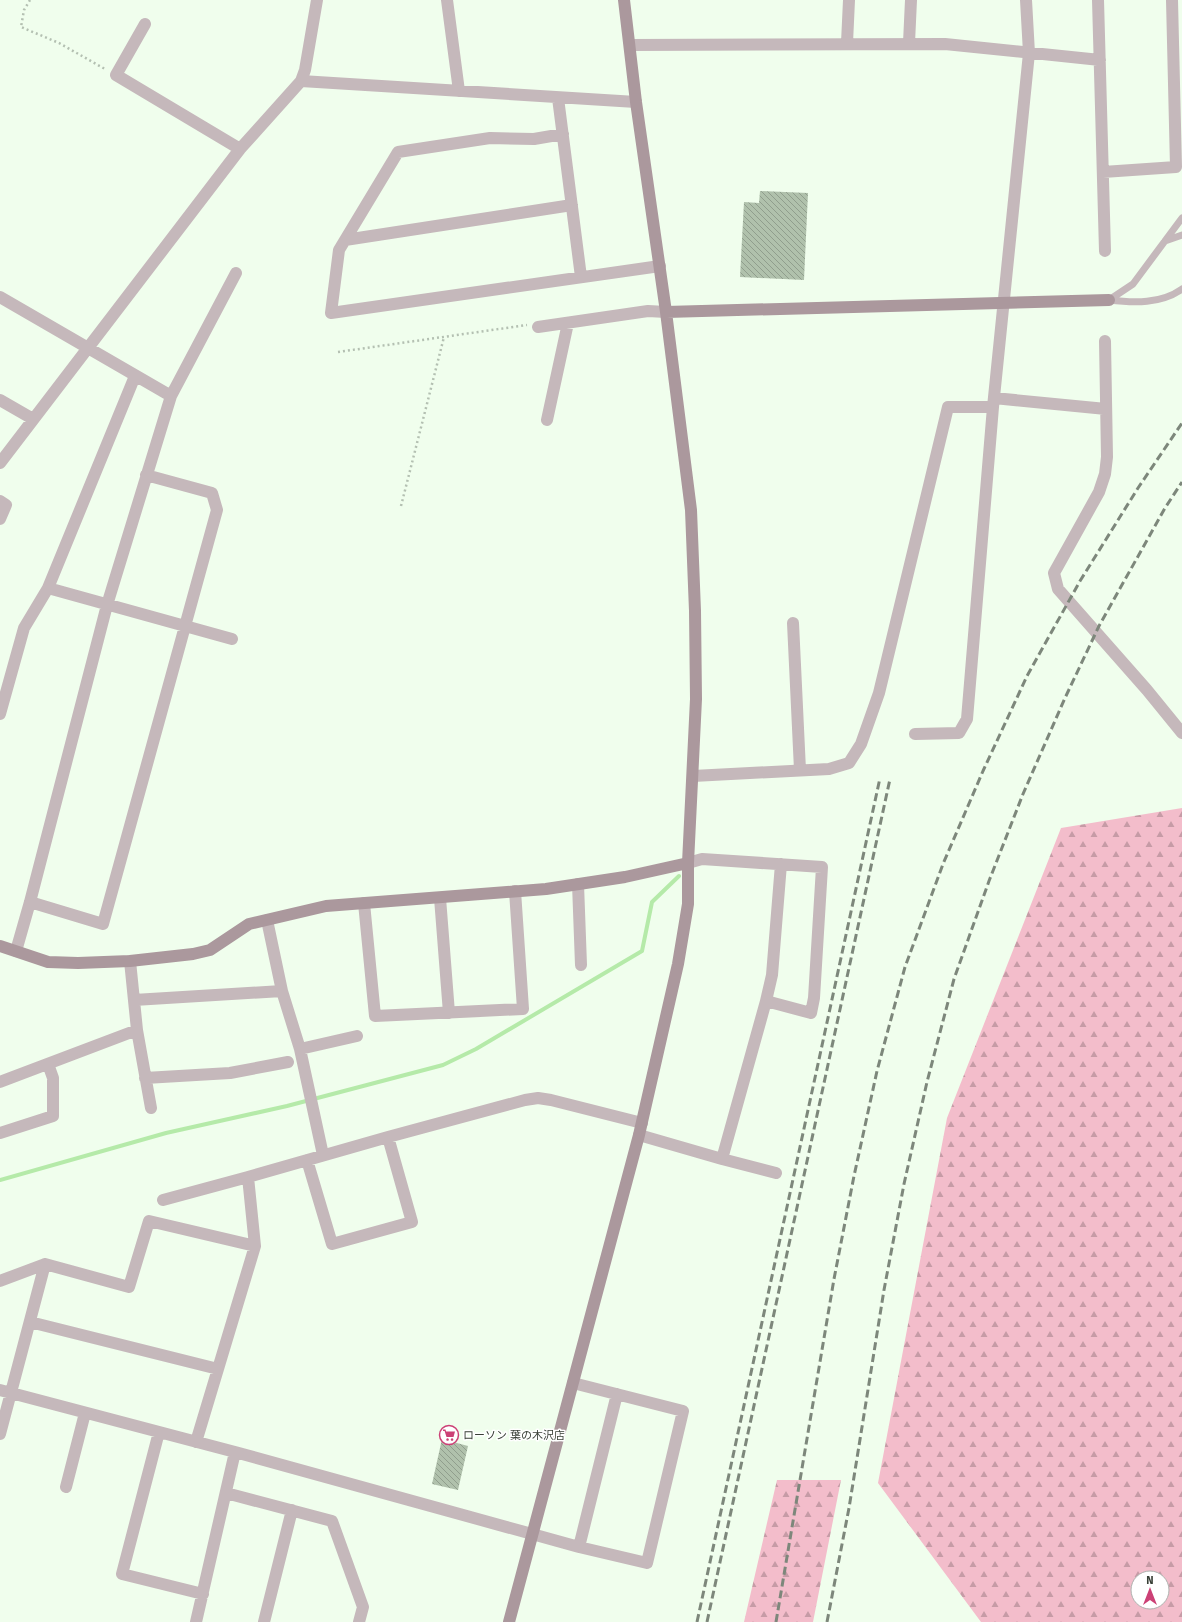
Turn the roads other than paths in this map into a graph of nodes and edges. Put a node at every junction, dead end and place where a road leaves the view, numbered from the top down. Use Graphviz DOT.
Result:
graph roads {
  1 [pos="317,0"];
  2 [pos="447,0"];
  3 [pos="624,0"];
  4 [pos="849,0"];
  5 [pos="911,0"];
  6 [pos="1026,0"];
  7 [pos="1098,0"];
  8 [pos="1172,0"];
  9 [pos="1178,23"];
  10 [pos="145,24"];
  11 [pos="909,43"];
  12 [pos="847,44"];
  13 [pos="630,45"];
  14 [pos="1029,53"];
  15 [pos="1100,60"];
  16 [pos="301,81"];
  17 [pos="459,91"];
  18 [pos="558,98"];
  19 [pos="636,102"];
  20 [pos="563,134"];
  21 [pos="240,149"];
  22 [pos="1103,172"];
  23 [pos="572,205"];
  24 [pos="1182,218"];
  25 [pos="1182,235"];
  26 [pos="345,240"];
  27 [pos="1165,241"];
  28 [pos="1105,251"];
  29 [pos="660,266"];
  30 [pos="236,273"];
  31 [pos="581,277"];
  32 [pos="1182,289"];
  33 [pos="0,297"];
  34 [pos="1109,300"];
  35 [pos="1004,303"];
  36 [pos="666,312"];
  37 [pos="568,322"];
  38 [pos="538,326"];
  39 [pos="1105,341"];
  40 [pos="89,348"];
  41 [pos="135,376"];
  42 [pos="171,396"];
  43 [pos="0,400"];
  44 [pos="994,403"];
  45 [pos="1106,409"];
  46 [pos="33,419"];
  47 [pos="547,420"];
  48 [pos="0,463"];
  49 [pos="146,474"];
  50 [pos="0,501"];
  51 [pos="0,519"];
  52 [pos="48,588"];
  53 [pos="107,605"];
  54 [pos="793,623"];
  55 [pos="185,626"];
  56 [pos="232,639"];
  57 [pos="0,714"];
  58 [pos="1182,733"];
  59 [pos="915,734"];
  60 [pos="800,770"];
  61 [pos="693,776"];
  62 [pos="688,863"];
  63 [pos="780,864"];
  64 [pos="578,884"];
  65 [pos="515,891"];
  66 [pos="440,898"];
  67 [pos="30,902"];
  68 [pos="364,903"];
  69 [pos="267,920"];
  70 [pos="0,946"];
  71 [pos="16,951"];
  72 [pos="130,961"];
  73 [pos="581,965"];
  74 [pos="282,991"];
  75 [pos="134,1000"];
  76 [pos="766,1001"];
  77 [pos="449,1013"];
  78 [pos="137,1030"];
  79 [pos="357,1036"];
  80 [pos="300,1049"];
  81 [pos="288,1062"];
  82 [pos="48,1064"];
  83 [pos="145,1078"];
  84 [pos="0,1082"];
  85 [pos="151,1108"];
  86 [pos="641,1129"];
  87 [pos="0,1133"];
  88 [pos="388,1137"];
  89 [pos="323,1155"];
  90 [pos="722,1159"];
  91 [pos="307,1160"];
  92 [pos="776,1173"];
  93 [pos="248,1177"];
  94 [pos="163,1200"];
  95 [pos="256,1246"];
  96 [pos="45,1264"];
  97 [pos="0,1281"];
  98 [pos="30,1322"];
  99 [pos="218,1369"];
  100 [pos="573,1383"];
  101 [pos="6,1391"];
  102 [pos="617,1394"];
  103 [pos="85,1413"];
  104 [pos="159,1432"];
  105 [pos="0,1434"];
  106 [pos="196,1442"];
  107 [pos="235,1452"];
  108 [pos="66,1487"];
  109 [pos="226,1493"];
  110 [pos="292,1510"];
  111 [pos="532,1534"];
  112 [pos="579,1547"];
  113 [pos="203,1594"];
  114 [pos="196,1622"];
  115 [pos="264,1622"];
  116 [pos="359,1622"];
  117 [pos="509,1622"];
  1 -- 16 [label="street"];
  2 -- 17 [label="street"];
  3 -- 13 [label="street"];
  4 -- 12 [label="street"];
  5 -- 11 [label="street"];
  6 -- 14 [label="street"];
  7 -- 15 [label="street"];
  8 -- 9 [label="street"];
  9 -- 22 [label="street"];
  10 -- 21 [label="street"];
  11 -- 12 [label="street"];
  11 -- 14 [label="street"];
  12 -- 13 [label="street"];
  13 -- 19 [label="street"];
  14 -- 15 [label="street"];
  14 -- 35 [label="street"];
  15 -- 22 [label="street"];
  16 -- 17 [label="street"];
  16 -- 21 [label="street"];
  17 -- 18 [label="street"];
  18 -- 19 [label="street"];
  18 -- 20 [label="street"];
  19 -- 29 [label="street"];
  20 -- 23 [label="street"];
  20 -- 26 [label="street"];
  21 -- 40 [label="street"];
  22 -- 28 [label="street"];
  23 -- 26 [label="street"];
  23 -- 31 [label="street"];
  24 -- 27 [label="lane"];
  25 -- 27 [label="lane"];
  26 -- 31 [label="street"];
  27 -- 34 [label="lane"];
  29 -- 31 [label="street"];
  29 -- 36 [label="street"];
  30 -- 42 [label="street"];
  32 -- 34 [label="lane"];
  33 -- 40 [label="street"];
  34 -- 35 [label="street"];
  35 -- 36 [label="street"];
  35 -- 44 [label="street"];
  36 -- 37 [label="street"];
  36 -- 61 [label="street"];
  37 -- 38 [label="street"];
  37 -- 47 [label="street"];
  39 -- 45 [label="street"];
  40 -- 41 [label="street"];
  40 -- 46 [label="street"];
  41 -- 42 [label="street"];
  41 -- 52 [label="street"];
  42 -- 49 [label="street"];
  43 -- 46 [label="street"];
  44 -- 45 [label="street"];
  44 -- 59 [label="street"];
  44 -- 60 [label="street"];
  45 -- 58 [label="street"];
  46 -- 48 [label="street"];
  49 -- 53 [label="street"];
  49 -- 55 [label="street"];
  50 -- 51 [label="street"];
  52 -- 53 [label="street"];
  52 -- 57 [label="street"];
  53 -- 55 [label="street"];
  53 -- 67 [label="street"];
  54 -- 60 [label="street"];
  55 -- 56 [label="street"];
  55 -- 67 [label="street"];
  60 -- 61 [label="street"];
  61 -- 62 [label="street"];
  62 -- 63 [label="street"];
  62 -- 64 [label="street"];
  62 -- 86 [label="street"];
  63 -- 76 [label="street"];
  63 -- 76 [label="street"];
  64 -- 65 [label="street"];
  64 -- 73 [label="street"];
  65 -- 66 [label="street"];
  65 -- 77 [label="street"];
  66 -- 68 [label="street"];
  66 -- 77 [label="street"];
  67 -- 71 [label="street"];
  68 -- 69 [label="street"];
  68 -- 77 [label="street"];
  69 -- 72 [label="street"];
  69 -- 74 [label="street"];
  70 -- 71 [label="street"];
  71 -- 72 [label="street"];
  72 -- 75 [label="street"];
  74 -- 75 [label="street"];
  74 -- 80 [label="street"];
  75 -- 78 [label="street"];
  76 -- 90 [label="street"];
  78 -- 82 [label="street"];
  78 -- 83 [label="street"];
  79 -- 80 [label="street"];
  80 -- 89 [label="street"];
  81 -- 83 [label="street"];
  82 -- 84 [label="street"];
  82 -- 87 [label="street"];
  83 -- 85 [label="street"];
  86 -- 88 [label="street"];
  86 -- 90 [label="street"];
  86 -- 100 [label="street"];
  88 -- 89 [label="street"];
  88 -- 91 [label="street"];
  89 -- 91 [label="street"];
  90 -- 92 [label="street"];
  91 -- 93 [label="street"];
  93 -- 94 [label="street"];
  93 -- 95 [label="street"];
  95 -- 96 [label="street"];
  95 -- 99 [label="street"];
  96 -- 97 [label="street"];
  96 -- 98 [label="street"];
  98 -- 99 [label="street"];
  98 -- 101 [label="street"];
  99 -- 106 [label="street"];
  100 -- 102 [label="street"];
  100 -- 111 [label="street"];
  101 -- 103 [label="street"];
  101 -- 105 [label="street"];
  102 -- 112 [label="street"];
  102 -- 112 [label="street"];
  103 -- 104 [label="street"];
  103 -- 108 [label="street"];
  104 -- 106 [label="street"];
  104 -- 113 [label="street"];
  106 -- 107 [label="street"];
  107 -- 109 [label="street"];
  107 -- 111 [label="street"];
  109 -- 110 [label="street"];
  109 -- 113 [label="street"];
  110 -- 115 [label="street"];
  110 -- 116 [label="street"];
  111 -- 112 [label="street"];
  111 -- 117 [label="street"];
  113 -- 114 [label="street"];
}
